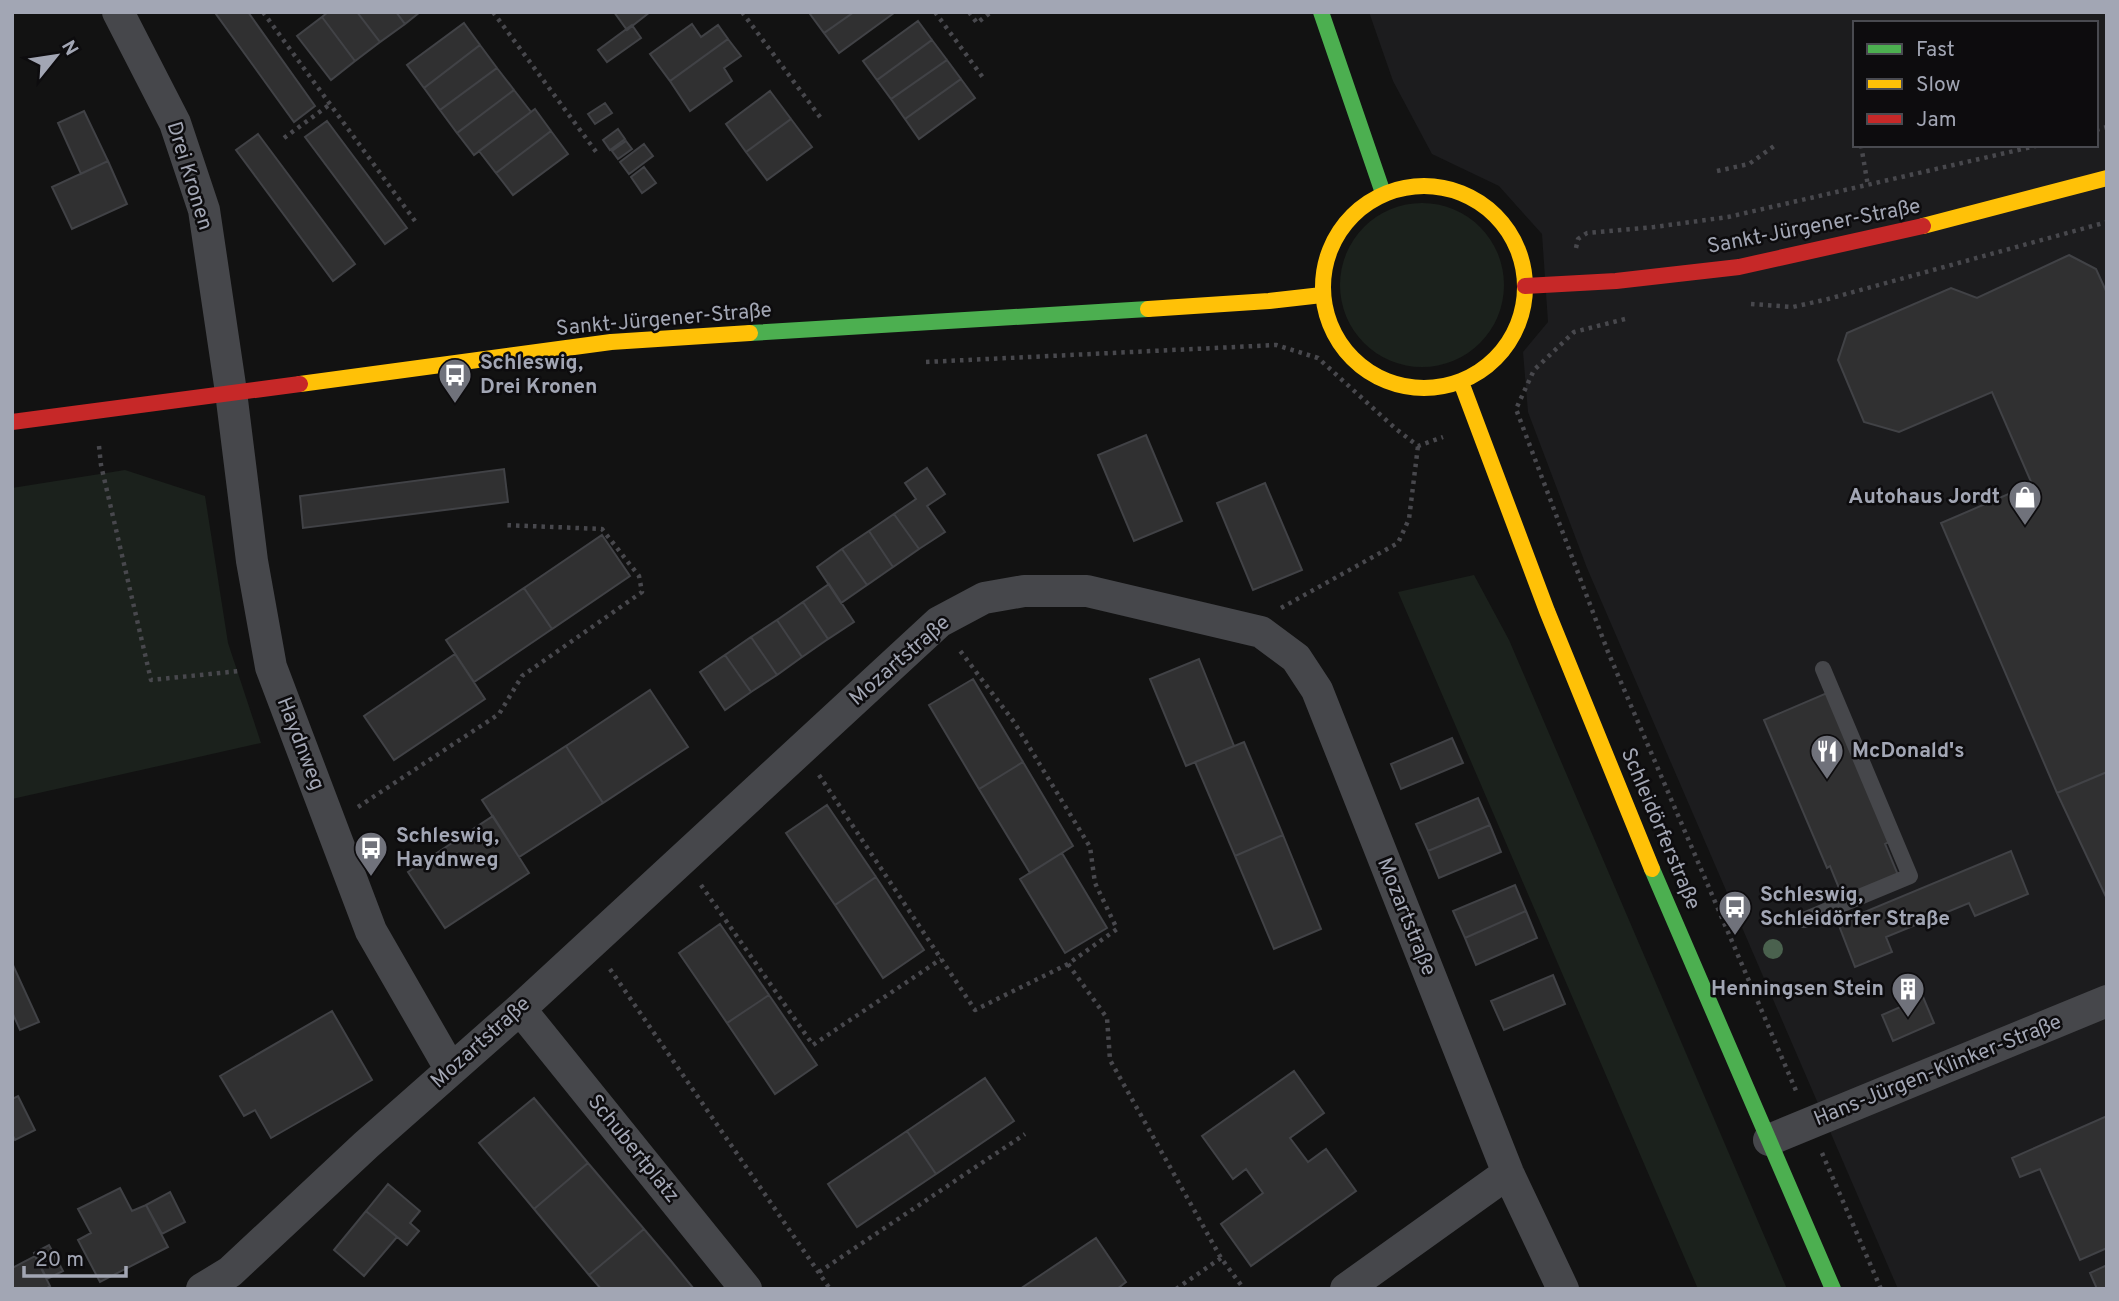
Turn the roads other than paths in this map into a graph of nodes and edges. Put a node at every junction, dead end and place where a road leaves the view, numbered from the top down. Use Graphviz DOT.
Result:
graph roads {
  1 [pos="1321,12"];
  2 [pos="120,13"];
  3 [pos="2107,178"];
  4 [pos="1382,193"];
  5 [pos="1525,286"];
  6 [pos="1322,295"];
  7 [pos="1461,382"];
  8 [pos="231,392"];
  9 [pos="12,422"];
  10 [pos="1824,669"];
  11 [pos="1804,920"];
  12 [pos="2107,1001"];
  13 [pos="520,1009"];
  14 [pos="451,1070"];
  15 [pos="1769,1140"];
  16 [pos="1508,1173"];
  17 [pos="238,1280"];
  18 [pos="202,1289"];
  19 [pos="746,1289"];
  20 [pos="1346,1289"];
  21 [pos="1563,1289"];
  22 [pos="1833,1289"];
  1 -- 4 [label="street"];
  2 -- 8 [label="street, Drei Kronen"];
  3 -- 5 [label="street, Sankt-Jürgener-Straße"];
  4 -- 5 [label="street"];
  4 -- 6 [label="street"];
  5 -- 7 [label="street"];
  6 -- 7 [label="street"];
  6 -- 8 [label="street, Sankt-Jürgener-Straße"];
  7 -- 15 [label="street, Schleidörferstraße"];
  8 -- 9 [label="street, Sankt-Jürgener-Straße"];
  8 -- 14 [label="street, Haydnweg"];
  10 -- 11 [label="lane"];
  12 -- 15 [label="street, Hans-Jürgen-Klinker-Straße"];
  13 -- 14 [label="street, Mozartstraße"];
  13 -- 16 [label="street, Mozartstraße"];
  13 -- 19 [label="street, Schubertplatz"];
  14 -- 17 [label="street, Mozartstraße"];
  15 -- 22 [label="street, Schleidörferstraße"];
  16 -- 20 [label="street"];
  16 -- 21 [label="street, Mozartstraße"];
  17 -- 18 [label="street, Mozartstraße"];
}
